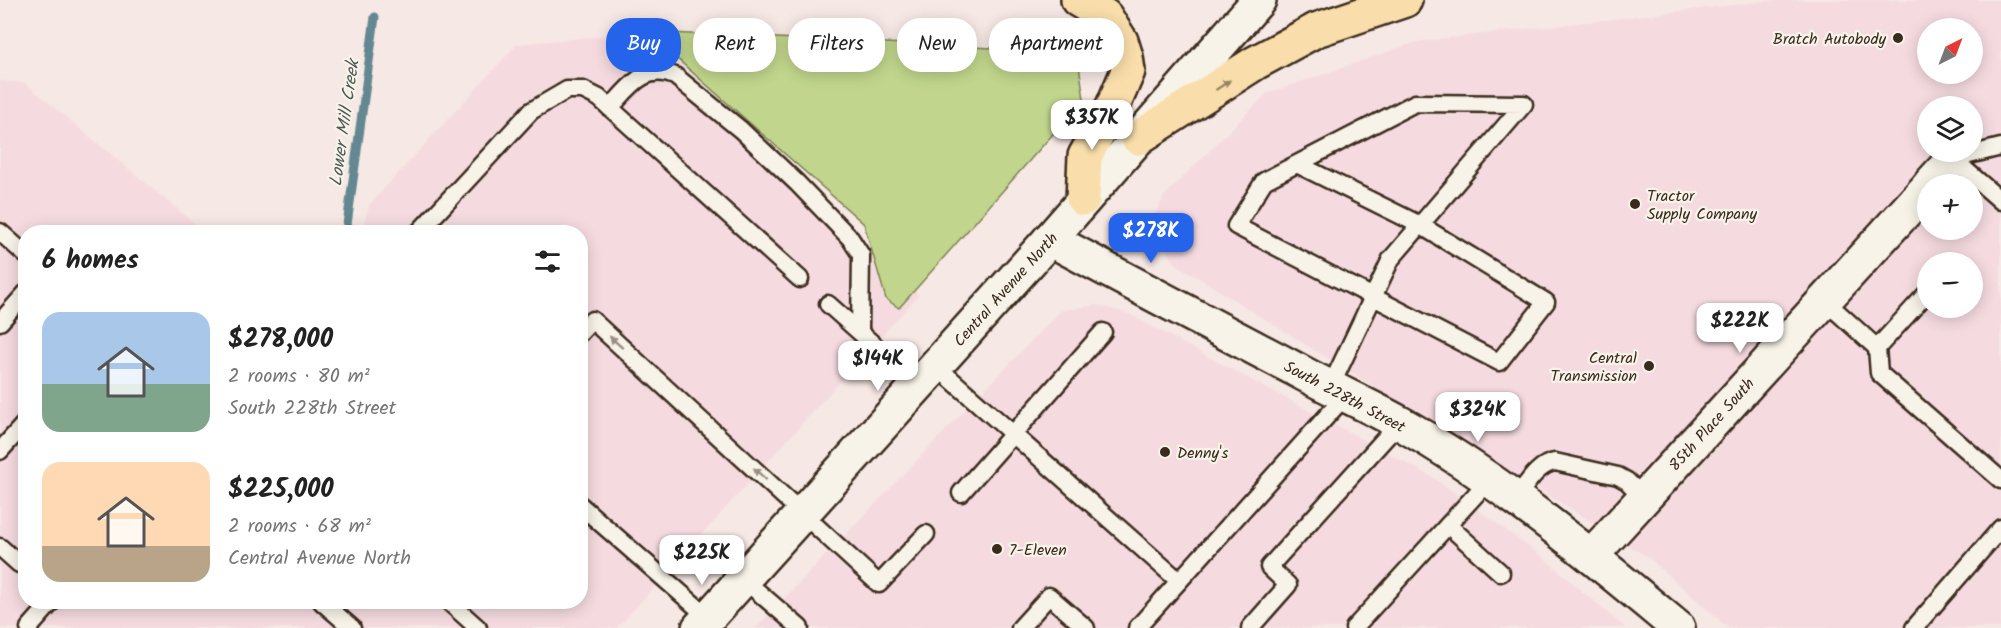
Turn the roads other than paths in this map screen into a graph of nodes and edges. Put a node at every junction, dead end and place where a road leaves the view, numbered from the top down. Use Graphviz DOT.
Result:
graph roads {
  1 [pos="1078,0"];
  2 [pos="1259,0"];
  3 [pos="1405,0"];
  4 [pos="610,108"];
  5 [pos="1138,138"];
  6 [pos="2001,147"];
  7 [pos="1983,152"];
  8 [pos="1950,162"];
  9 [pos="1956,162"];
  10 [pos="1297,164"];
  11 [pos="1939,174"];
  12 [pos="1917,198"];
  13 [pos="1083,199"];
  14 [pos="2001,201"];
  15 [pos="425,225"];
  16 [pos="1420,225"];
  17 [pos="0,232"];
  18 [pos="1050,238"];
  19 [pos="18,248"];
  20 [pos="800,279"];
  21 [pos="1374,296"];
  22 [pos="1824,300"];
  23 [pos="18,302"];
  24 [pos="828,304"];
  25 [pos="1917,304"];
  26 [pos="0,322"];
  27 [pos="588,324"];
  28 [pos="860,332"];
  29 [pos="1103,332"];
  30 [pos="1877,348"];
  31 [pos="928,376"];
  32 [pos="1338,392"];
  33 [pos="1399,423"];
  34 [pos="18,431"];
  35 [pos="1013,434"];
  36 [pos="0,451"];
  37 [pos="1489,480"];
  38 [pos="2001,480"];
  39 [pos="961,493"];
  40 [pos="1644,498"];
  41 [pos="1515,499"];
  42 [pos="588,513"];
  43 [pos="802,514"];
  44 [pos="1448,525"];
  45 [pos="2001,528"];
  46 [pos="926,534"];
  47 [pos="0,547"];
  48 [pos="1591,556"];
  49 [pos="18,560"];
  50 [pos="1501,573"];
  51 [pos="743,579"];
  52 [pos="1179,581"];
  53 [pos="46,609"];
  54 [pos="330,609"];
  55 [pos="456,609"];
  56 [pos="703,623"];
  57 [pos="1673,627"];
  58 [pos="29,628"];
  59 [pos="352,628"];
  60 [pos="478,628"];
  61 [pos="800,628"];
  62 [pos="1020,628"];
  63 [pos="1086,628"];
  64 [pos="1137,628"];
  65 [pos="1250,628"];
  66 [pos="1354,628"];
  67 [pos="1914,628"];
  1 -- 13 [label="highway"];
  2 -- 5 [label="street, Central Avenue North"];
  5 -- 3 [label="highway, one-way"];
  4 -- 15 [label="lane"];
  4 -- 20 [label="lane"];
  4 -- 28 [label="lane"];
  5 -- 13 [label="street, Central Avenue North"];
  6 -- 7 [label="lane"];
  8 -- 11 [label="street, 85th Place South"];
  9 -- 14 [label="lane"];
  10 -- 16 [label="lane"];
  10 -- 16 [label="lane"];
  10 -- 21 [label="lane"];
  12 -- 22 [label="street, 85th Place South"];
  13 -- 18 [label="street, Central Avenue North"];
  16 -- 21 [label="lane"];
  16 -- 21 [label="lane"];
  17 -- 19 [label="lane"];
  18 -- 31 [label="street, Central Avenue North"];
  18 -- 32 [label="street, South 228th Street"];
  21 -- 32 [label="lane"];
  22 -- 30 [label="lane"];
  22 -- 40 [label="street, 85th Place South"];
  23 -- 26 [label="lane"];
  24 -- 28 [label="lane"];
  25 -- 30 [label="lane"];
  43 -- 27 [label="lane, one-way"];
  28 -- 31 [label="lane"];
  29 -- 35 [label="lane"];
  30 -- 38 [label="lane"];
  31 -- 35 [label="lane"];
  31 -- 43 [label="street, Central Avenue North"];
  32 -- 33 [label="street, South 228th Street"];
  32 -- 52 [label="lane"];
  33 -- 37 [label="street, South 228th Street"];
  33 -- 65 [label="lane"];
  34 -- 36 [label="lane"];
  35 -- 39 [label="lane"];
  35 -- 52 [label="lane"];
  37 -- 41 [label="street, South 228th Street"];
  37 -- 44 [label="lane"];
  40 -- 41 [label="lane"];
  40 -- 48 [label="street, 85th Place South"];
  41 -- 48 [label="street, South 228th Street"];
  42 -- 56 [label="lane"];
  43 -- 46 [label="lane"];
  43 -- 51 [label="street, Central Avenue North"];
  44 -- 50 [label="lane"];
  44 -- 66 [label="lane"];
  45 -- 67 [label="lane"];
  47 -- 49 [label="lane"];
  48 -- 57 [label="street, South 228th Street"];
  51 -- 56 [label="street, Central Avenue North"];
  51 -- 61 [label="lane"];
  52 -- 64 [label="lane"];
  53 -- 58 [label="lane"];
  54 -- 59 [label="lane"];
  55 -- 60 [label="lane"];
  62 -- 63 [label="lane"];
}
